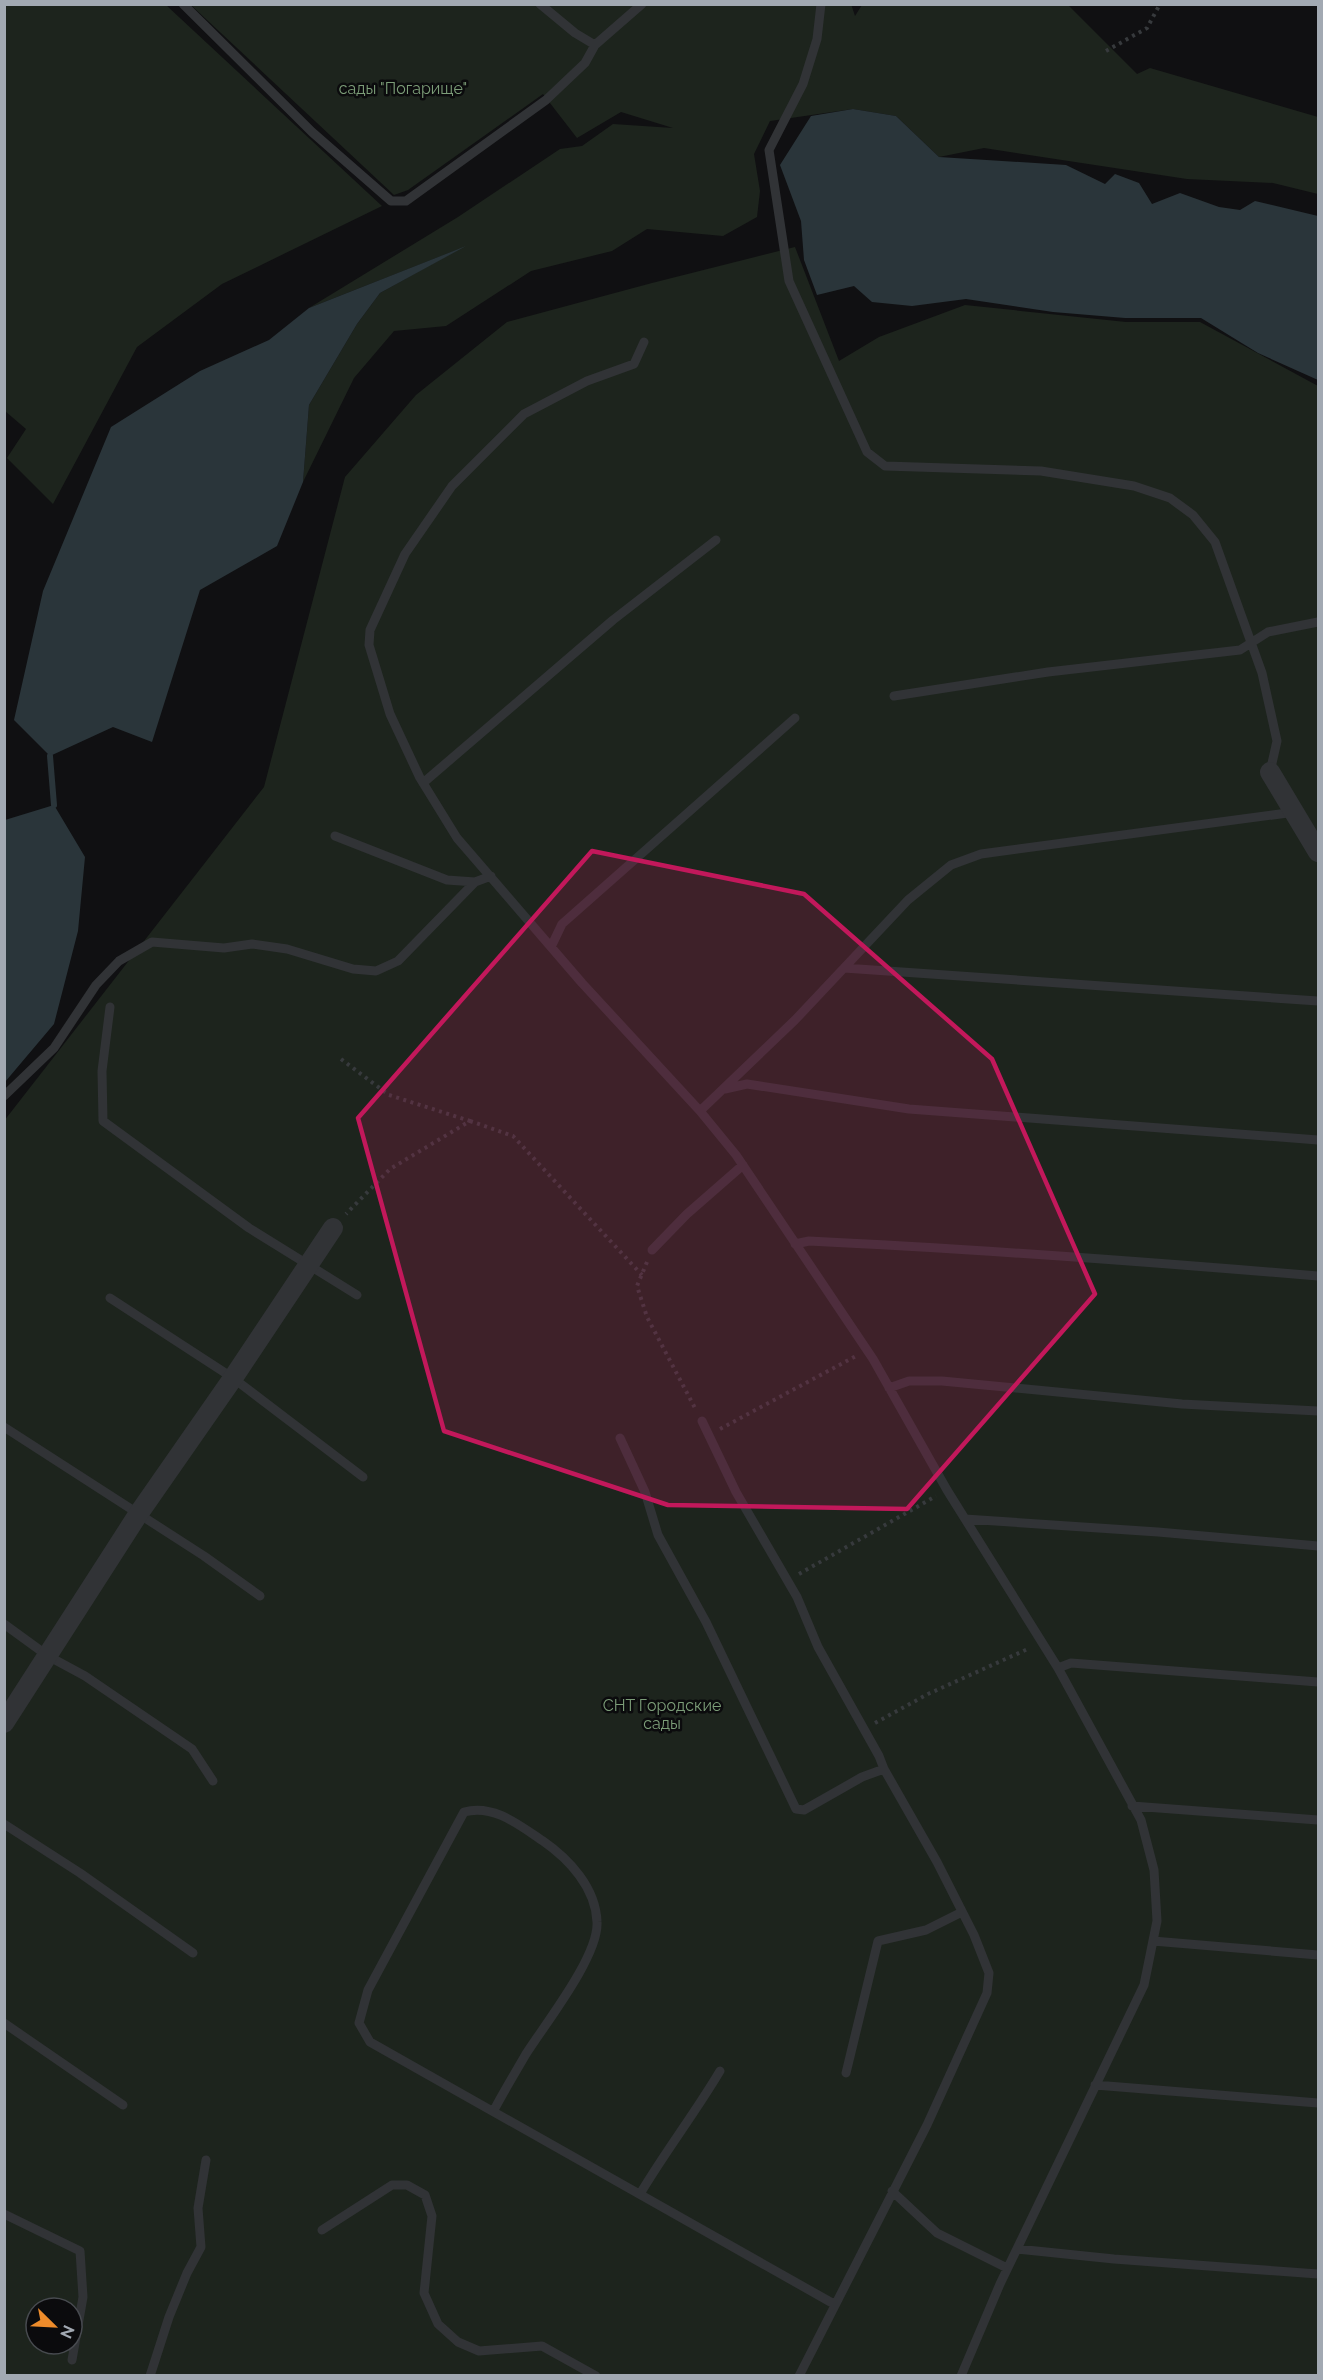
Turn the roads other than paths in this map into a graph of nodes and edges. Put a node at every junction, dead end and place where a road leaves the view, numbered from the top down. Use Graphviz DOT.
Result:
graph roads {
  1 [pos="183,4"];
  2 [pos="540,4"];
  3 [pos="642,4"];
  4 [pos="821,4"];
  5 [pos="595,45"];
  6 [pos="644,342"];
  7 [pos="716,540"];
  8 [pos="1318,622"];
  9 [pos="1249,642"];
  10 [pos="894,696"];
  11 [pos="795,718"];
  12 [pos="1270,772"];
  13 [pos="423,783"];
  14 [pos="1295,812"];
  15 [pos="335,836"];
  16 [pos="1318,852"];
  17 [pos="491,876"];
  18 [pos="475,882"];
  19 [pos="551,946"];
  20 [pos="844,968"];
  21 [pos="1318,1001"];
  22 [pos="110,1007"];
  23 [pos="725,1089"];
  24 [pos="4,1096"];
  25 [pos="700,1112"];
  26 [pos="1318,1140"];
  27 [pos="743,1165"];
  28 [pos="333,1228"];
  29 [pos="795,1244"];
  30 [pos="652,1251"];
  31 [pos="309,1264"];
  32 [pos="1318,1276"];
  33 [pos="357,1295"];
  34 [pos="110,1298"];
  35 [pos="233,1378"];
  36 [pos="889,1388"];
  37 [pos="1318,1411"];
  38 [pos="702,1421"];
  39 [pos="4,1427"];
  40 [pos="620,1438"];
  41 [pos="363,1477"];
  42 [pos="139,1513"];
  43 [pos="965,1519"];
  44 [pos="1318,1546"];
  45 [pos="260,1596"];
  46 [pos="4,1624"];
  47 [pos="48,1656"];
  48 [pos="1058,1668"];
  49 [pos="1318,1682"];
  50 [pos="4,1723"];
  51 [pos="884,1769"];
  52 [pos="213,1781"];
  53 [pos="1132,1806"];
  54 [pos="1318,1820"];
  55 [pos="4,1824"];
  56 [pos="962,1912"];
  57 [pos="1153,1941"];
  58 [pos="193,1953"];
  59 [pos="1318,1955"];
  60 [pos="4,2023"];
  61 [pos="720,2071"];
  62 [pos="846,2073"];
  63 [pos="1095,2085"];
  64 [pos="1318,2103"];
  65 [pos="123,2104"];
  66 [pos="494,2110"];
  67 [pos="206,2160"];
  68 [pos="892,2191"];
  69 [pos="640,2194"];
  70 [pos="4,2214"];
  71 [pos="322,2230"];
  72 [pos="1017,2249"];
  73 [pos="1007,2268"];
  74 [pos="1318,2274"];
  75 [pos="834,2304"];
  76 [pos="72,2360"];
  77 [pos="150,2376"];
  78 [pos="596,2376"];
  79 [pos="799,2376"];
  80 [pos="961,2376"];
  1 -- 5 [label="lane"];
  2 -- 5 [label="lane"];
  3 -- 5 [label="lane"];
  4 -- 9 [label="lane"];
  6 -- 13 [label="lane"];
  7 -- 13 [label="lane"];
  8 -- 9 [label="lane"];
  9 -- 10 [label="lane"];
  9 -- 12 [label="lane"];
  11 -- 19 [label="lane"];
  12 -- 14 [label="street"];
  13 -- 17 [label="lane"];
  14 -- 16 [label="street"];
  14 -- 20 [label="lane"];
  15 -- 18 [label="lane"];
  17 -- 18 [label="lane"];
  17 -- 19 [label="lane"];
  18 -- 24 [label="lane"];
  19 -- 25 [label="lane"];
  20 -- 21 [label="lane"];
  20 -- 23 [label="lane"];
  22 -- 31 [label="lane"];
  23 -- 25 [label="lane"];
  23 -- 26 [label="lane"];
  25 -- 27 [label="lane"];
  27 -- 29 [label="lane"];
  27 -- 30 [label="lane"];
  28 -- 31 [label="street"];
  29 -- 32 [label="lane"];
  29 -- 36 [label="lane"];
  31 -- 33 [label="lane"];
  31 -- 35 [label="street"];
  34 -- 35 [label="lane"];
  35 -- 41 [label="lane"];
  35 -- 42 [label="street"];
  36 -- 37 [label="lane"];
  36 -- 43 [label="lane"];
  38 -- 51 [label="lane"];
  39 -- 42 [label="lane"];
  40 -- 51 [label="lane"];
  42 -- 45 [label="lane"];
  42 -- 47 [label="street"];
  43 -- 44 [label="lane"];
  43 -- 48 [label="lane"];
  46 -- 47 [label="lane"];
  47 -- 50 [label="street"];
  47 -- 52 [label="lane"];
  48 -- 49 [label="lane"];
  48 -- 53 [label="lane"];
  51 -- 56 [label="lane"];
  53 -- 54 [label="lane"];
  53 -- 57 [label="lane"];
  55 -- 58 [label="lane"];
  56 -- 62 [label="lane"];
  56 -- 68 [label="lane"];
  57 -- 59 [label="lane"];
  57 -- 63 [label="lane"];
  60 -- 65 [label="lane"];
  61 -- 69 [label="lane"];
  63 -- 64 [label="lane"];
  63 -- 72 [label="lane"];
  66 -- 66 [label="lane"];
  66 -- 69 [label="lane"];
  67 -- 77 [label="lane"];
  68 -- 73 [label="lane"];
  68 -- 75 [label="lane"];
  69 -- 75 [label="lane"];
  70 -- 76 [label="lane"];
  71 -- 78 [label="lane"];
  72 -- 73 [label="lane"];
  72 -- 74 [label="lane"];
  73 -- 80 [label="lane"];
  75 -- 79 [label="lane"];
}
